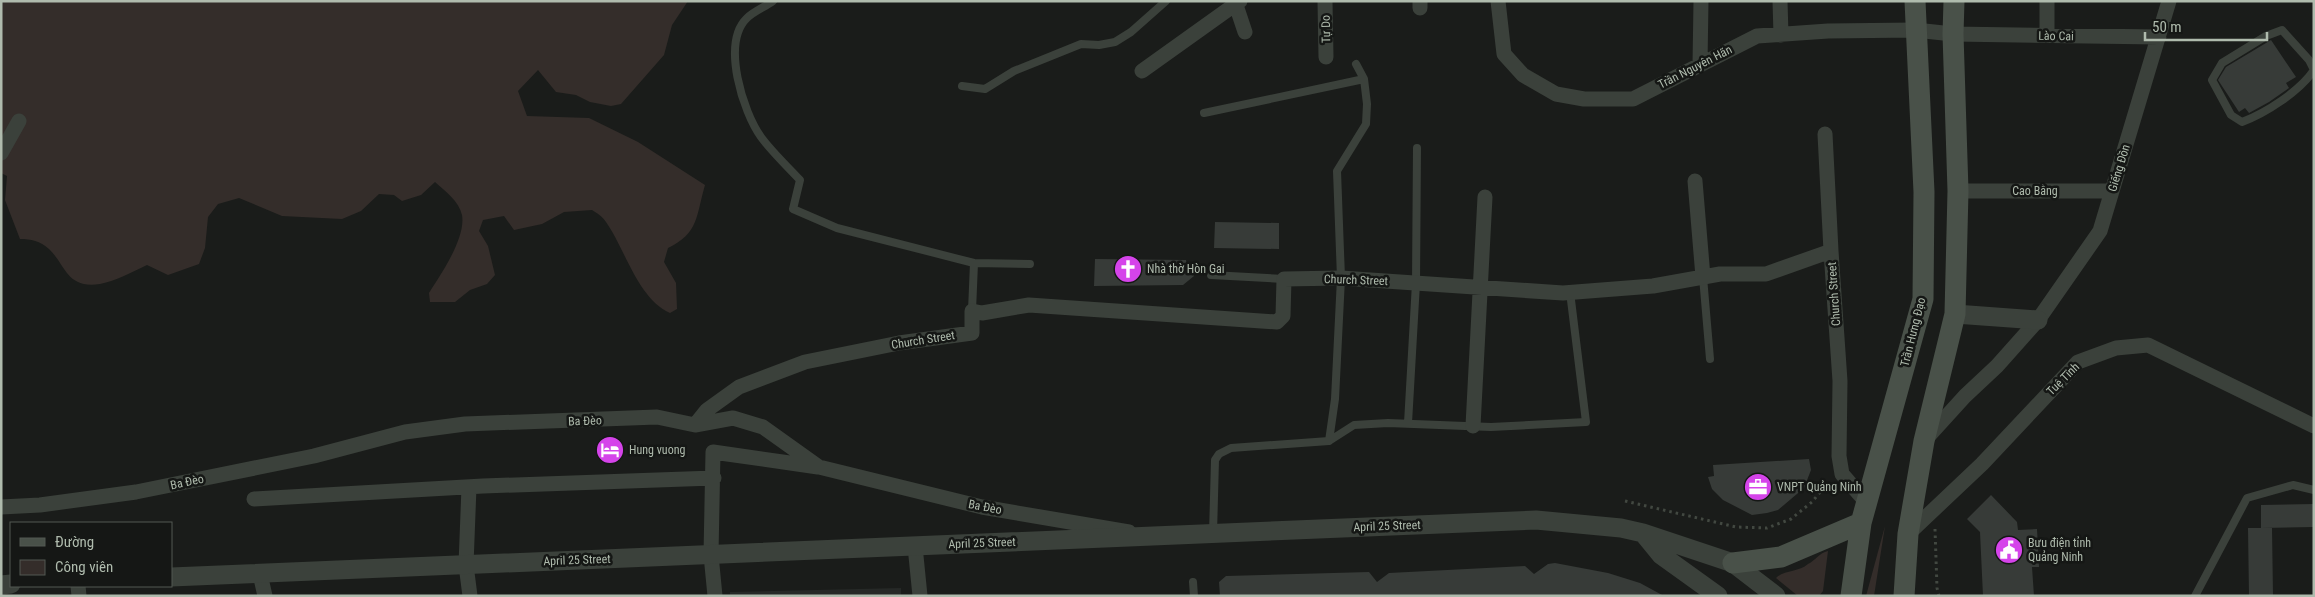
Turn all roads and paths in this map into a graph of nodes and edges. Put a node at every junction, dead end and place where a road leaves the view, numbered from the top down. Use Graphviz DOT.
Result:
graph roads {
  1 [pos="773,1"];
  2 [pos="1166,1"];
  3 [pos="1325,1"];
  4 [pos="1498,1"];
  5 [pos="1701,1"];
  6 [pos="1780,1"];
  7 [pos="1915,1"];
  8 [pos="1954,1"];
  9 [pos="2047,1"];
  10 [pos="2169,1"];
  11 [pos="1238,3"];
  12 [pos="1915,30"];
  13 [pos="1245,32"];
  14 [pos="1953,34"];
  15 [pos="1781,35"];
  16 [pos="2047,36"];
  17 [pos="2159,37"];
  18 [pos="1326,57"];
  19 [pos="2312,63"];
  20 [pos="1356,64"];
  21 [pos="1700,64"];
  22 [pos="1142,71"];
  23 [pos="1364,79"];
  24 [pos="962,86"];
  25 [pos="1204,113"];
  26 [pos="19,121"];
  27 [pos="1824,134"];
  28 [pos="1417,148"];
  29 [pos="1,153"];
  30 [pos="1695,181"];
  31 [pos="1958,191"];
  32 [pos="2112,191"];
  33 [pos="1485,197"];
  34 [pos="1831,251"];
  35 [pos="974,263"];
  36 [pos="1030,264"];
  37 [pos="1211,275"];
  38 [pos="1341,278"];
  39 [pos="1703,278"];
  40 [pos="1284,279"];
  41 [pos="1416,283"];
  42 [pos="1480,287"];
  43 [pos="1570,292"];
  44 [pos="972,311"];
  45 [pos="1955,314"];
  46 [pos="2038,320"];
  47 [pos="1710,359"];
  48 [pos="1408,423"];
  49 [pos="695,425"];
  50 [pos="1473,426"];
  51 [pos="2314,426"];
  52 [pos="1329,441"];
  53 [pos="1924,441"];
  54 [pos="819,467"];
  55 [pos="714,478"];
  56 [pos="1826,486"];
  57 [pos="469,487"];
  58 [pos="2314,490"];
  59 [pos="254,499"];
  60 [pos="1625,501"];
  61 [pos="1,507"];
  62 [pos="1864,513"];
  63 [pos="1935,528"];
  64 [pos="1643,533"];
  65 [pos="1212,534"];
  66 [pos="1908,534"];
  67 [pos="1155,536"];
  68 [pos="915,546"];
  69 [pos="712,555"];
  70 [pos="1733,563"];
  71 [pos="466,565"];
  72 [pos="260,574"];
  73 [pos="172,577"];
  74 [pos="1193,582"];
  75 [pos="265,596"];
  76 [pos="470,596"];
  77 [pos="715,596"];
  78 [pos="920,596"];
  79 [pos="1194,596"];
  80 [pos="1718,596"];
  81 [pos="1776,596"];
  82 [pos="1851,596"];
  83 [pos="1904,596"];
  84 [pos="1939,596"];
  85 [pos="2195,596"];
  1 -- 35 [label="lane"];
  2 -- 24 [label="lane"];
  3 -- 18 [label="street, Tự Do"];
  4 -- 21 [label="street, Trần Nguyên Hãn"];
  5 -- 21 [label="street"];
  6 -- 15 [label="street"];
  7 -- 12 [label="main road, Trần Hưng Đạo"];
  8 -- 14 [label="main road"];
  9 -- 16 [label="street"];
  10 -- 17 [label="street, Giếng Đồn"];
  11 -- 13 [label="street"];
  11 -- 22 [label="street"];
  12 -- 14 [label="street, Trần Nguyên Hãn"];
  12 -- 15 [label="street, Trần Nguyên Hãn"];
  12 -- 62 [label="main road, Trần Hưng Đạo"];
  14 -- 16 [label="street, Lào Cai"];
  14 -- 31 [label="main road"];
  15 -- 21 [label="street, Trần Nguyên Hãn"];
  16 -- 17 [label="street, Lào Cai"];
  17 -- 32 [label="street, Giếng Đồn"];
  19 -- 19 [label="lane"];
  20 -- 23 [label="lane"];
  23 -- 25 [label="lane"];
  23 -- 38 [label="lane"];
  26 -- 29 [label="street"];
  27 -- 34 [label="street"];
  28 -- 41 [label="lane"];
  30 -- 39 [label="street"];
  31 -- 32 [label="street, Cao Bằng"];
  31 -- 45 [label="main road"];
  32 -- 46 [label="street, Giếng Đồn"];
  33 -- 42 [label="street"];
  34 -- 39 [label="street, Church Street"];
  34 -- 62 [label="street, Church Street"];
  35 -- 36 [label="lane"];
  35 -- 44 [label="lane"];
  37 -- 40 [label="lane"];
  38 -- 40 [label="street, Church Street"];
  38 -- 41 [label="street, Church Street"];
  38 -- 52 [label="lane"];
  39 -- 43 [label="street, Church Street"];
  39 -- 47 [label="lane"];
  40 -- 44 [label="street"];
  41 -- 42 [label="street, Church Street"];
  41 -- 48 [label="lane"];
  42 -- 43 [label="street, Church Street"];
  42 -- 50 [label="street"];
  43 -- 50 [label="lane"];
  44 -- 49 [label="street, Church Street"];
  45 -- 46 [label="street"];
  45 -- 53 [label="main road"];
  46 -- 53 [label="street, Giếng Đồn"];
  48 -- 50 [label="lane"];
  48 -- 52 [label="lane"];
  49 -- 54 [label="street, Ba Đèo"];
  49 -- 61 [label="street, Ba Đèo"];
  51 -- 66 [label="street, Tuệ Tĩnh"];
  52 -- 65 [label="lane"];
  53 -- 66 [label="main road"];
  54 -- 55 [label="street"];
  54 -- 67 [label="street, Ba Đèo"];
  55 -- 57 [label="street"];
  55 -- 69 [label="street"];
  56 -- 60 [label="path"];
  57 -- 59 [label="street"];
  57 -- 71 [label="street"];
  58 -- 85 [label="lane"];
  62 -- 70 [label="main road"];
  62 -- 82 [label="main road, Trần Hưng Đạo"];
  63 -- 84 [label="path"];
  64 -- 65 [label="street, April 25 Street"];
  64 -- 70 [label="street, April 25 Street"];
  64 -- 80 [label="street"];
  65 -- 67 [label="street, April 25 Street"];
  66 -- 83 [label="main road"];
  67 -- 68 [label="street, April 25 Street"];
  68 -- 69 [label="street, April 25 Street"];
  68 -- 78 [label="street"];
  69 -- 71 [label="street, April 25 Street"];
  69 -- 77 [label="street"];
  70 -- 81 [label="street, April 25 Street"];
  71 -- 72 [label="street, April 25 Street"];
  71 -- 76 [label="street"];
  72 -- 73 [label="street, April 25 Street"];
  72 -- 75 [label="street"];
  74 -- 79 [label="lane"];
}
